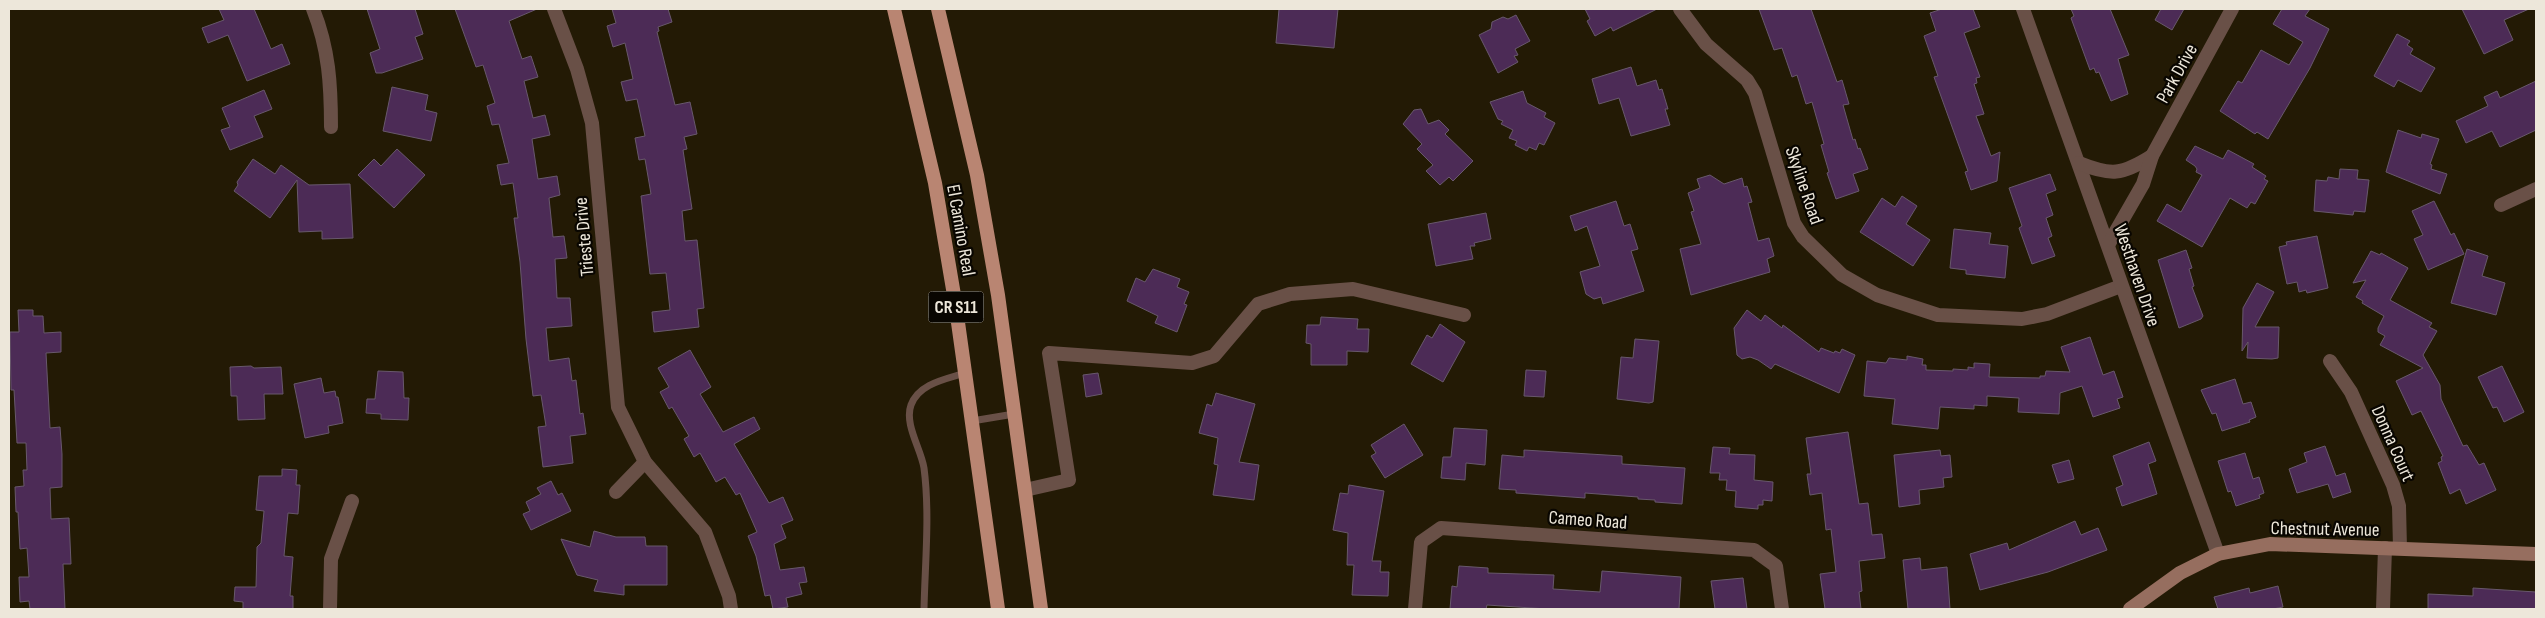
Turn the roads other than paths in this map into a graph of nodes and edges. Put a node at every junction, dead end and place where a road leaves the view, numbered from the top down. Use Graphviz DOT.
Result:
graph roads {
  1 [pos="313,9"];
  2 [pos="554,9"];
  3 [pos="894,9"];
  4 [pos="938,9"];
  5 [pos="1680,9"];
  6 [pos="2023,9"];
  7 [pos="2232,9"];
  8 [pos="331,127"];
  9 [pos="2152,156"];
  10 [pos="2078,163"];
  11 [pos="2536,189"];
  12 [pos="2501,205"];
  13 [pos="2108,245"];
  14 [pos="2121,286"];
  15 [pos="1464,315"];
  16 [pos="2330,361"];
  17 [pos="965,373"];
  18 [pos="1014,414"];
  19 [pos="972,421"];
  20 [pos="645,462"];
  21 [pos="1025,490"];
  22 [pos="616,492"];
  23 [pos="352,501"];
  24 [pos="2385,548"];
  25 [pos="2400,548"];
  26 [pos="2218,554"];
  27 [pos="2536,554"];
  28 [pos="330,609"];
  29 [pos="731,609"];
  30 [pos="924,609"];
  31 [pos="998,609"];
  32 [pos="1041,609"];
  33 [pos="1415,609"];
  34 [pos="1782,609"];
  35 [pos="2130,609"];
  36 [pos="2383,609"];
  1 -- 8 [label="street"];
  2 -- 20 [label="street, Trieste Drive"];
  3 -- 17 [label="main road, El Camino Real / CR S11"];
  4 -- 18 [label="main road, El Camino Real / CR S11"];
  5 -- 14 [label="street, Skyline Road"];
  6 -- 10 [label="street, Westhaven Drive"];
  7 -- 9 [label="street, Park Drive"];
  9 -- 10 [label="street"];
  9 -- 13 [label="street, Park Drive"];
  10 -- 13 [label="street, Westhaven Drive"];
  11 -- 12 [label="street"];
  13 -- 14 [label="street, Westhaven Drive"];
  14 -- 26 [label="street, Westhaven Drive"];
  15 -- 21 [label="street"];
  16 -- 25 [label="street, Donna Court"];
  17 -- 19 [label="main road, El Camino Real / CR S11"];
  17 -- 30 [label="lane"];
  18 -- 19 [label="lane"];
  18 -- 21 [label="main road, El Camino Real / CR S11"];
  19 -- 31 [label="main road, El Camino Real / CR S11"];
  20 -- 22 [label="street"];
  20 -- 29 [label="street, Trieste Drive"];
  21 -- 32 [label="main road, El Camino Real / CR S11"];
  23 -- 28 [label="street"];
  24 -- 25 [label="main road, Chestnut Avenue"];
  24 -- 26 [label="main road, Chestnut Avenue"];
  24 -- 36 [label="street"];
  25 -- 27 [label="main road, Chestnut Avenue"];
  26 -- 35 [label="main road, Chestnut Avenue"];
  33 -- 34 [label="street, Cameo Road"];
}
